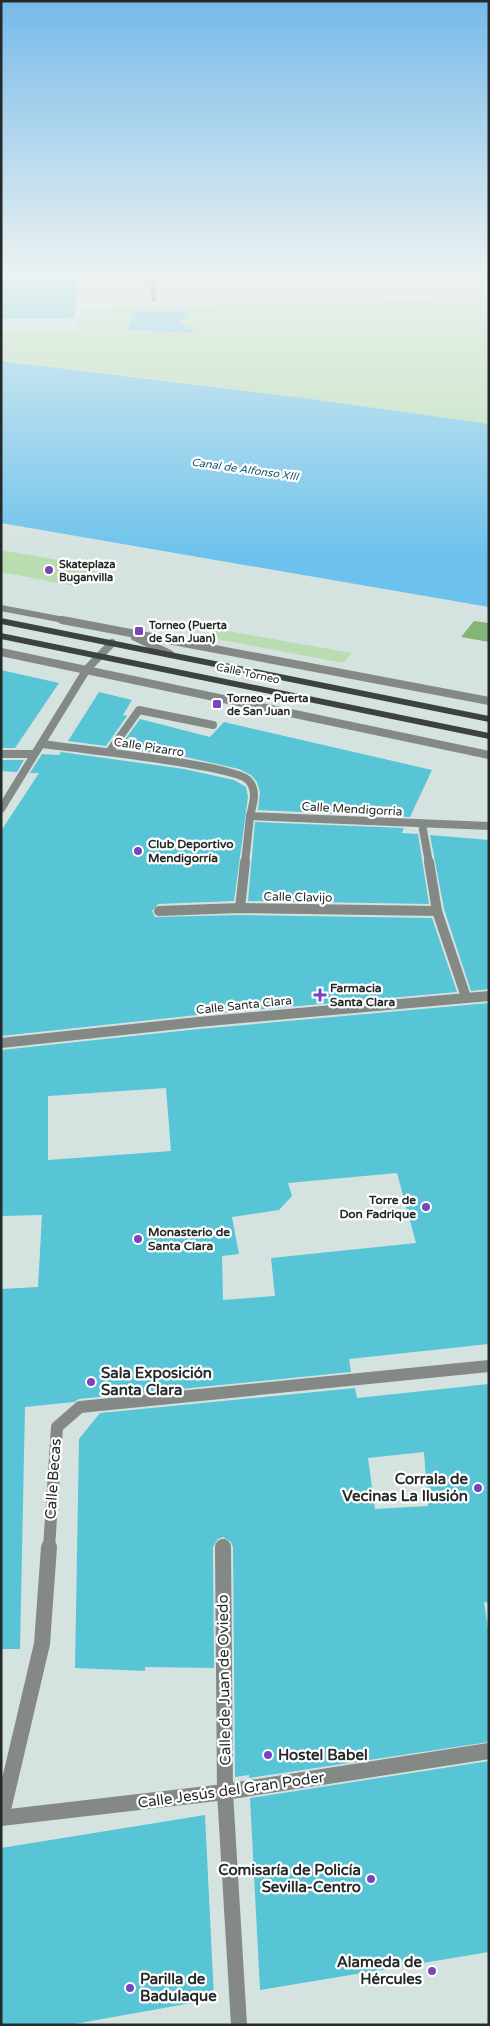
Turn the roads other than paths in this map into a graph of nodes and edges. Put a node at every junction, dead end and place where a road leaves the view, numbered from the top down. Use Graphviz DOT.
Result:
graph roads {
  1 [pos="1,608"];
  2 [pos="1,621"];
  3 [pos="124,631"];
  4 [pos="1,636"];
  5 [pos="112,643"];
  6 [pos="1,652"];
  7 [pos="170,654"];
  8 [pos="100,655"];
  9 [pos="87,670"];
  10 [pos="489,701"];
  11 [pos="489,719"];
  12 [pos="213,725"];
  13 [pos="489,736"];
  14 [pos="41,744"];
  15 [pos="109,752"];
  16 [pos="1,754"];
  17 [pos="33,754"];
  18 [pos="489,755"];
  19 [pos="1,809"];
  20 [pos="250,816"];
  21 [pos="422,824"];
  22 [pos="489,826"];
  23 [pos="240,908"];
  24 [pos="159,911"];
  25 [pos="437,911"];
  26 [pos="489,996"];
  27 [pos="466,997"];
  28 [pos="1,1043"];
  29 [pos="489,1366"];
  30 [pos="223,1545"];
  31 [pos="489,1751"];
  32 [pos="225,1792"];
  33 [pos="1,1818"];
  34 [pos="239,2025"];
  1 -- 3 [label="street"];
  2 -- 5 [label="main road, Calle Torneo"];
  3 -- 7 [label="street"];
  3 -- 10 [label="street"];
  4 -- 8 [label="main road, Calle Torneo"];
  5 -- 7 [label="main road, Calle Torneo"];
  5 -- 8 [label="street"];
  6 -- 9 [label="street"];
  7 -- 11 [label="main road, Calle Torneo"];
  8 -- 9 [label="street"];
  8 -- 13 [label="main road, Calle Torneo"];
  9 -- 14 [label="street"];
  9 -- 18 [label="street"];
  12 -- 15 [label="street"];
  14 -- 15 [label="street, Calle Pizarro"];
  14 -- 17 [label="street"];
  15 -- 20 [label="street, Calle Pizarro"];
  16 -- 17 [label="street"];
  17 -- 19 [label="street"];
  20 -- 21 [label="street, Calle Mendigorria"];
  20 -- 23 [label="street"];
  21 -- 22 [label="street, Calle Mendigorria"];
  21 -- 25 [label="street"];
  23 -- 24 [label="street, Calle Clavijo"];
  23 -- 25 [label="street, Calle Clavijo"];
  25 -- 27 [label="street"];
  26 -- 27 [label="street, Calle Santa Clara"];
  27 -- 28 [label="street, Calle Santa Clara"];
  29 -- 33 [label="street, Calle Becas"];
  30 -- 32 [label="street, Calle de Juan de Oviedo"];
  31 -- 32 [label="street, Calle Jesús del Gran Poder"];
  32 -- 33 [label="street, Calle Jesús del Gran Poder"];
  32 -- 34 [label="street, Calle de Juan de Oviedo"];
}
